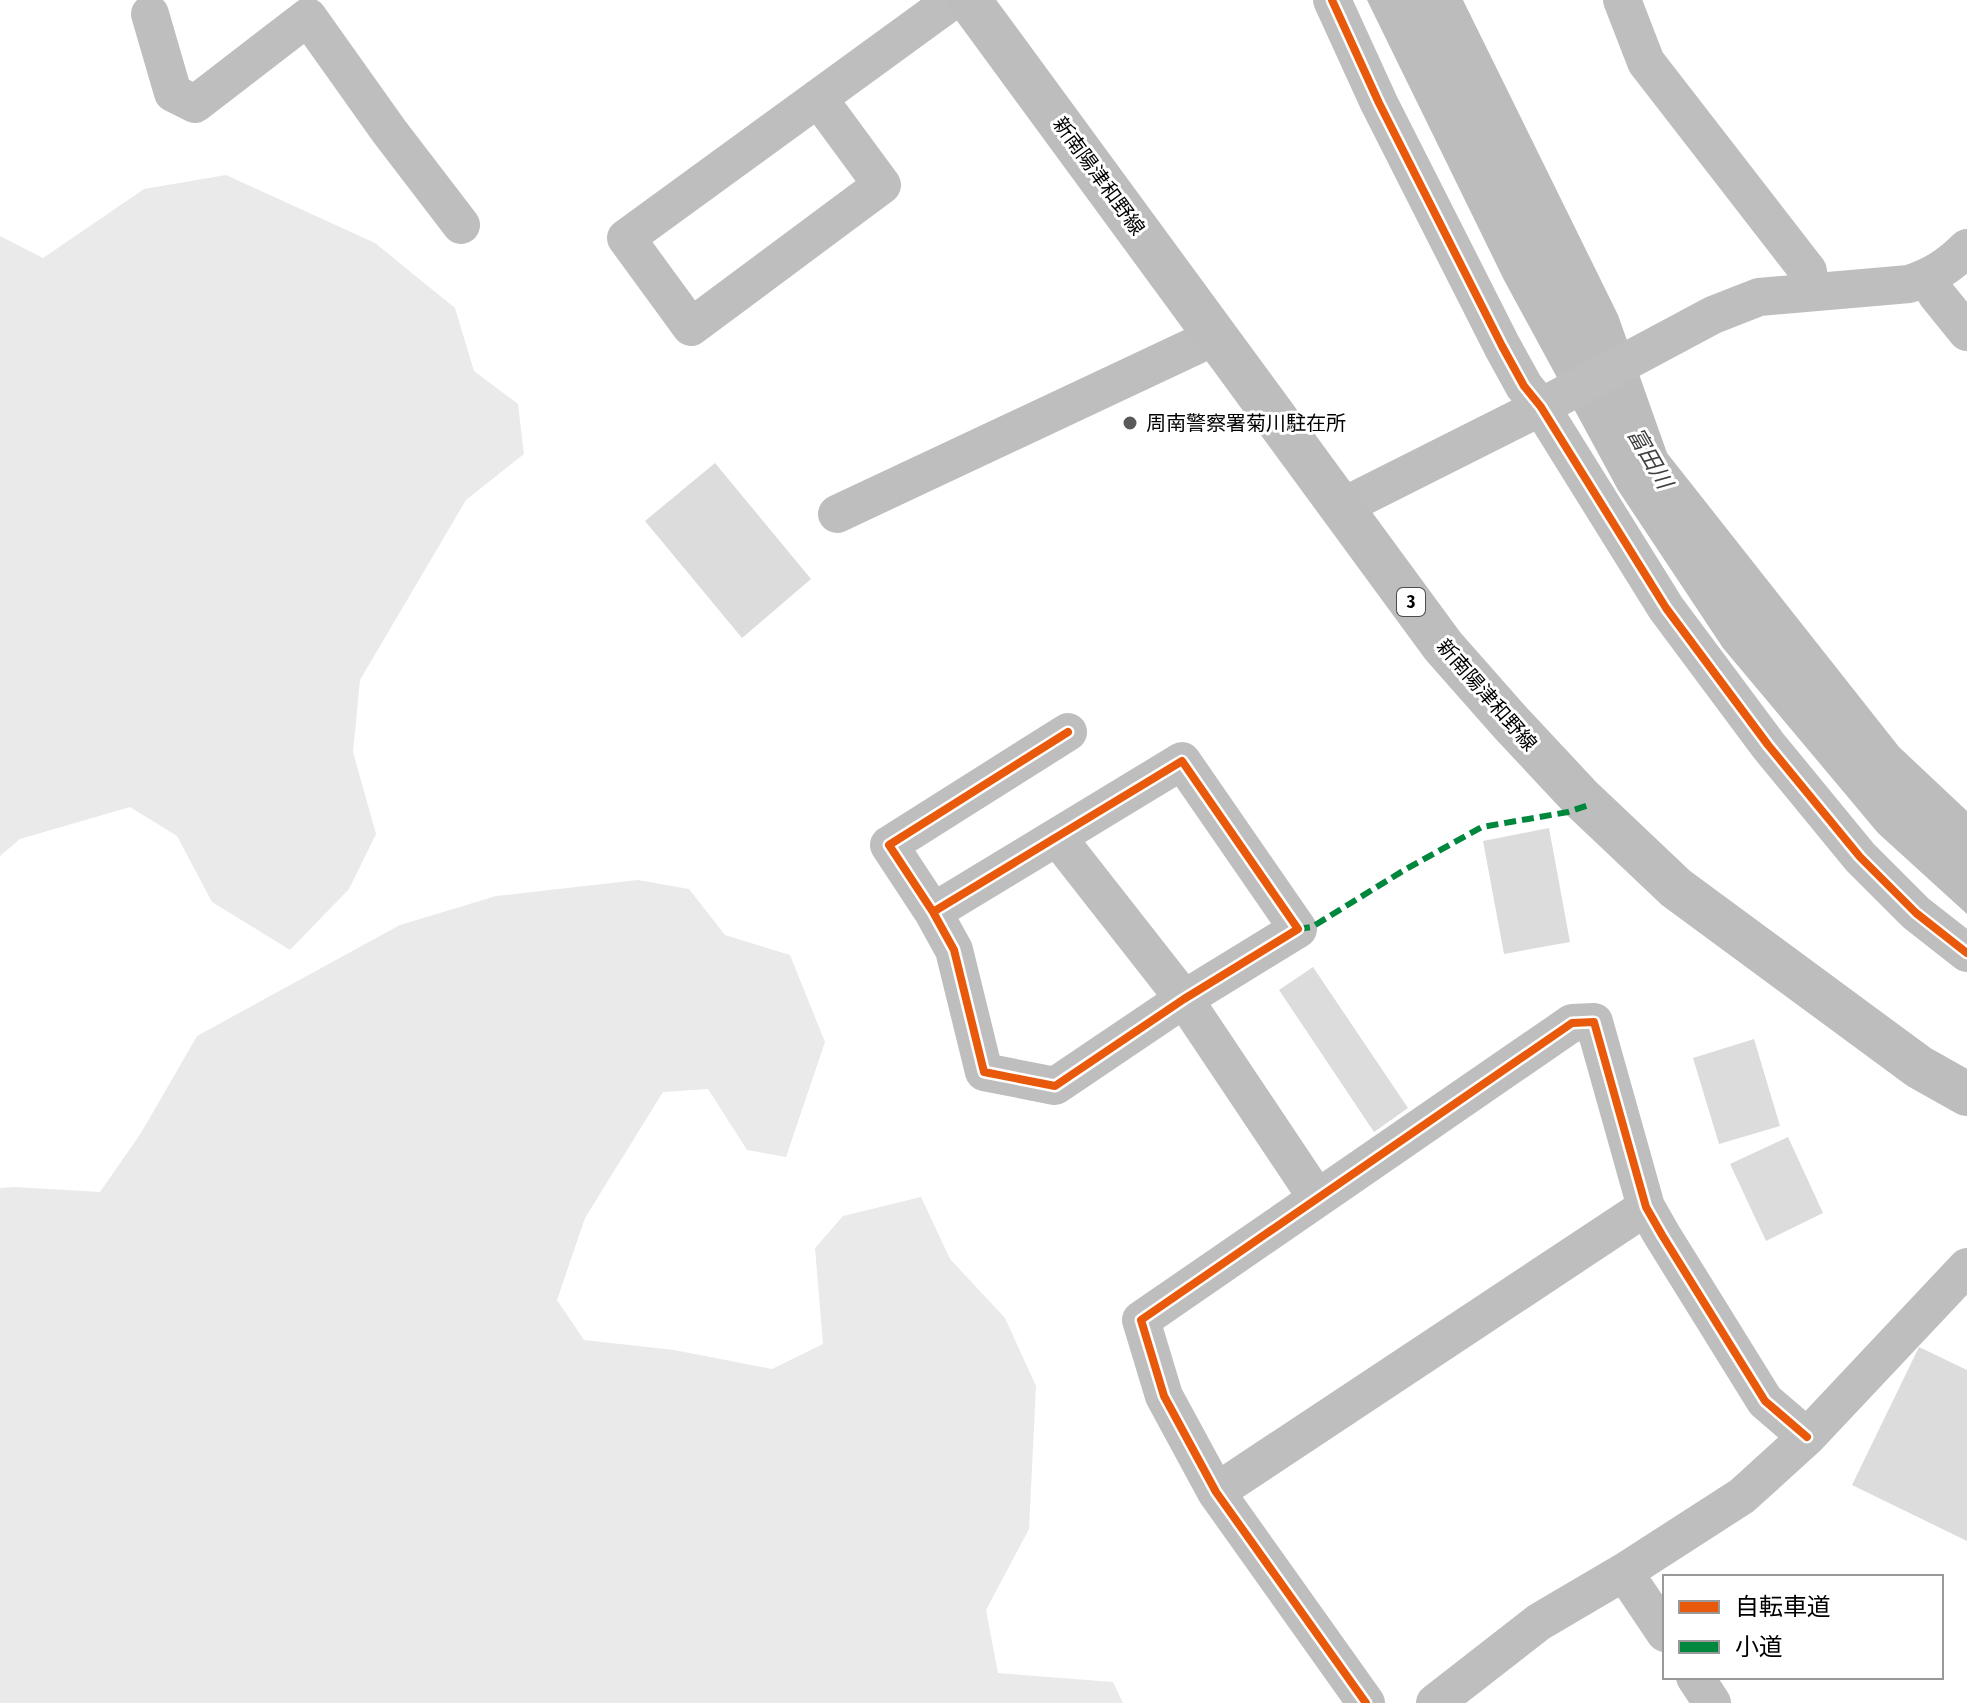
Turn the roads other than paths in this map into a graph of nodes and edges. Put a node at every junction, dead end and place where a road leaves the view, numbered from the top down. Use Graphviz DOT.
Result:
graph roads {
  1 [pos="953,0"];
  2 [pos="969,0"];
  3 [pos="1332,0"];
  4 [pos="1622,0"];
  5 [pos="318,9"];
  6 [pos="150,14"];
  7 [pos="818,98"];
  8 [pos="461,225"];
  9 [pos="1967,248"];
  10 [pos="1927,278"];
  11 [pos="1810,292"];
  12 [pos="1967,332"];
  13 [pos="1216,336"];
  14 [pos="1549,402"];
  15 [pos="1342,507"];
  16 [pos="837,514"];
  17 [pos="1068,732"];
  18 [pos="1057,837"];
  19 [pos="933,912"];
  20 [pos="1967,953"];
  21 [pos="1184,999"];
  22 [pos="1967,1094"];
  23 [pos="1317,1198"];
  24 [pos="1646,1207"];
  25 [pos="1967,1267"];
  26 [pos="1807,1437"];
  27 [pos="1216,1492"];
  28 [pos="1624,1572"];
  29 [pos="1663,1630"];
  30 [pos="1696,1679"];
  31 [pos="1366,1703"];
  32 [pos="1435,1703"];
  33 [pos="1712,1703"];
  1 -- 7 [label="street"];
  2 -- 13 [label="main road, 新南陽津和野線 / 3"];
  3 -- 14 [label="street"];
  4 -- 11 [label="street"];
  5 -- 6 [label="street"];
  5 -- 8 [label="street"];
  7 -- 7 [label="street"];
  9 -- 10 [label="street"];
  10 -- 11 [label="street"];
  10 -- 12 [label="street"];
  11 -- 14 [label="street"];
  13 -- 15 [label="main road, 新南陽津和野線 / 3"];
  13 -- 16 [label="street"];
  14 -- 15 [label="street"];
  14 -- 20 [label="street"];
  15 -- 22 [label="main road, 新南陽津和野線 / 3"];
  17 -- 19 [label="street"];
  18 -- 19 [label="street"];
  18 -- 21 [label="street"];
  18 -- 21 [label="street"];
  19 -- 21 [label="street"];
  21 -- 23 [label="street"];
  23 -- 24 [label="street"];
  23 -- 27 [label="street"];
  24 -- 26 [label="street"];
  24 -- 27 [label="street"];
  25 -- 26 [label="street"];
  26 -- 28 [label="street"];
  27 -- 31 [label="street"];
  28 -- 29 [label="street"];
  28 -- 32 [label="street"];
  30 -- 33 [label="street"];
}
